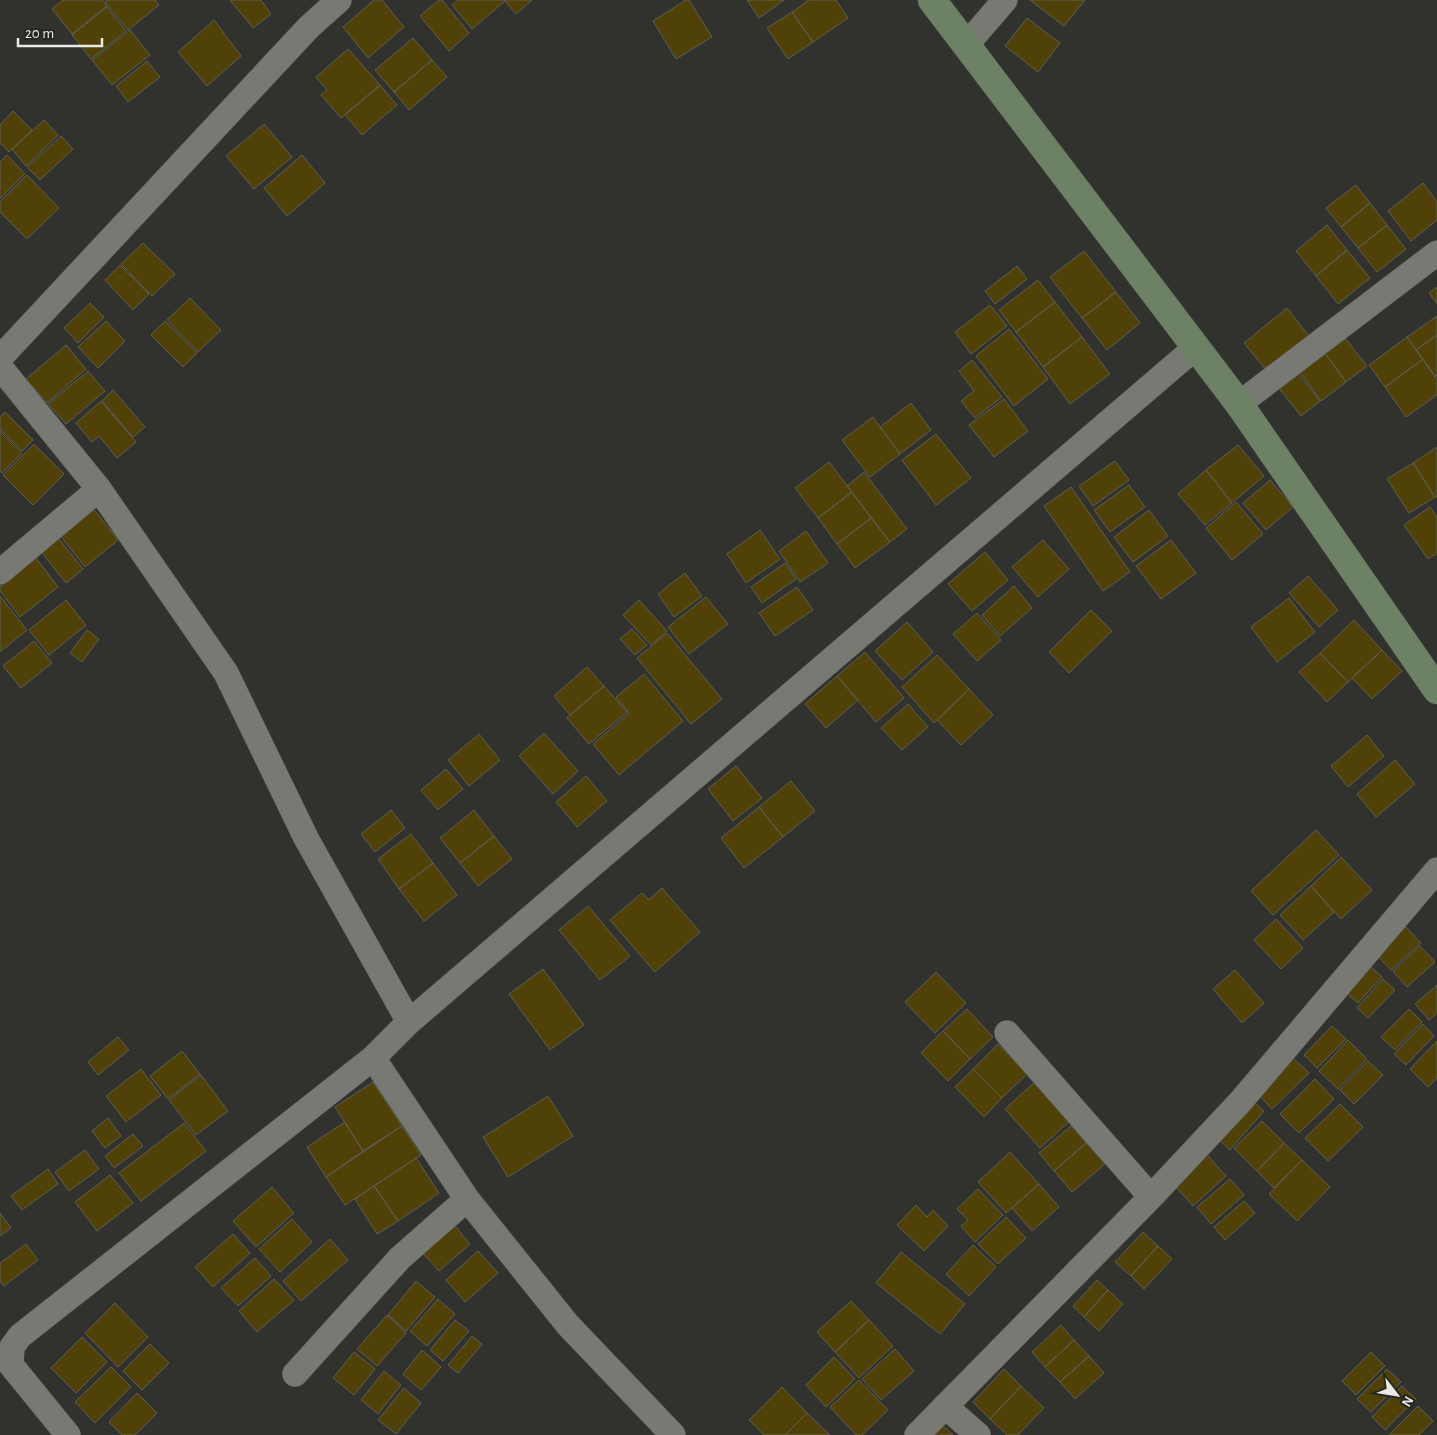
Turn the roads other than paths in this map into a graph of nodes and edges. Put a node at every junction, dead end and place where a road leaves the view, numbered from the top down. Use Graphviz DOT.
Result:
graph roads {
  1 [pos="339,0"];
  2 [pos="932,0"];
  3 [pos="1005,0"];
  4 [pos="967,44"];
  5 [pos="1437,253"];
  6 [pos="1195,348"];
  7 [pos="0,358"];
  8 [pos="0,368"];
  9 [pos="1239,404"];
  10 [pos="99,489"];
  11 [pos="0,572"];
  12 [pos="1437,690"];
  13 [pos="1437,870"];
  14 [pos="410,1022"];
  15 [pos="1007,1033"];
  16 [pos="373,1058"];
  17 [pos="1151,1197"];
  18 [pos="467,1199"];
  19 [pos="294,1374"];
  20 [pos="944,1406"];
  21 [pos="68,1435"];
  22 [pos="673,1435"];
  23 [pos="917,1435"];
  24 [pos="978,1435"];
  1 -- 7 [label="street"];
  2 -- 4 [label="street"];
  3 -- 4 [label="street"];
  4 -- 6 [label="street"];
  5 -- 9 [label="street"];
  6 -- 9 [label="street"];
  6 -- 14 [label="street"];
  8 -- 10 [label="street"];
  9 -- 12 [label="street"];
  10 -- 11 [label="street"];
  10 -- 14 [label="street"];
  13 -- 17 [label="street"];
  14 -- 16 [label="street"];
  15 -- 17 [label="street"];
  16 -- 18 [label="street"];
  16 -- 21 [label="street"];
  17 -- 20 [label="street"];
  18 -- 19 [label="street"];
  18 -- 22 [label="street"];
  20 -- 23 [label="street"];
  20 -- 24 [label="street"];
}
